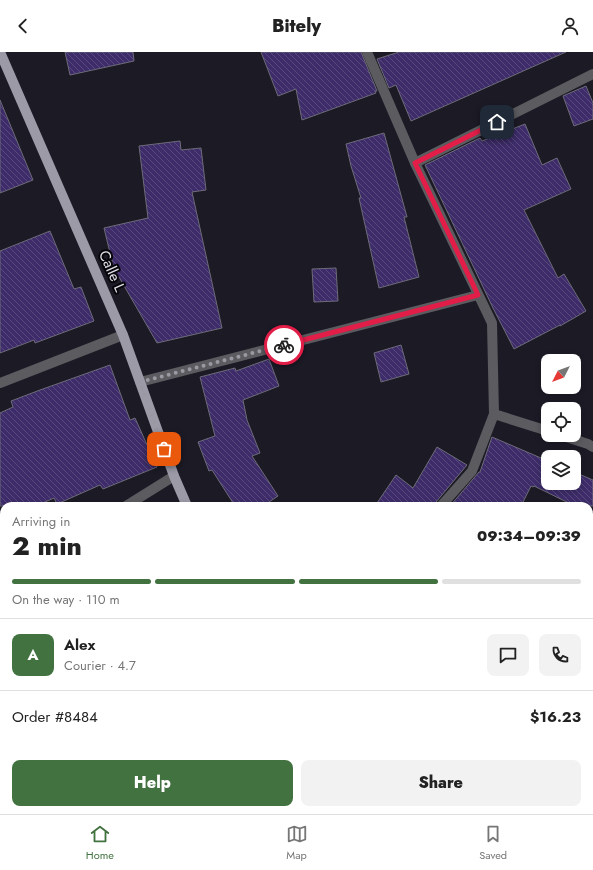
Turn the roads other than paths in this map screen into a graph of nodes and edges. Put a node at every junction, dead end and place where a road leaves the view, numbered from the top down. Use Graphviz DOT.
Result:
graph roads {
  1 [pos="0,52"];
  2 [pos="367,52"];
  3 [pos="593,74"];
  4 [pos="415,163"];
  5 [pos="478,295"];
  6 [pos="123,335"];
  7 [pos="140,382"];
  8 [pos="0,383"];
  9 [pos="494,414"];
  10 [pos="541,429"];
  11 [pos="579,442"];
  12 [pos="593,447"];
  13 [pos="174,476"];
  14 [pos="132,502"];
  15 [pos="185,502"];
  16 [pos="445,502"];
  1 -- 6 [label="main road, Calle L"];
  2 -- 4 [label="street"];
  3 -- 4 [label="street"];
  4 -- 5 [label="street"];
  5 -- 7 [label="street"];
  5 -- 9 [label="street"];
  6 -- 7 [label="main road, Calle L"];
  6 -- 8 [label="street"];
  7 -- 13 [label="main road, Calle L"];
  9 -- 10 [label="street"];
  9 -- 16 [label="street"];
  11 -- 12 [label="street"];
  13 -- 14 [label="street"];
  13 -- 15 [label="main road, Calle L"];
}
